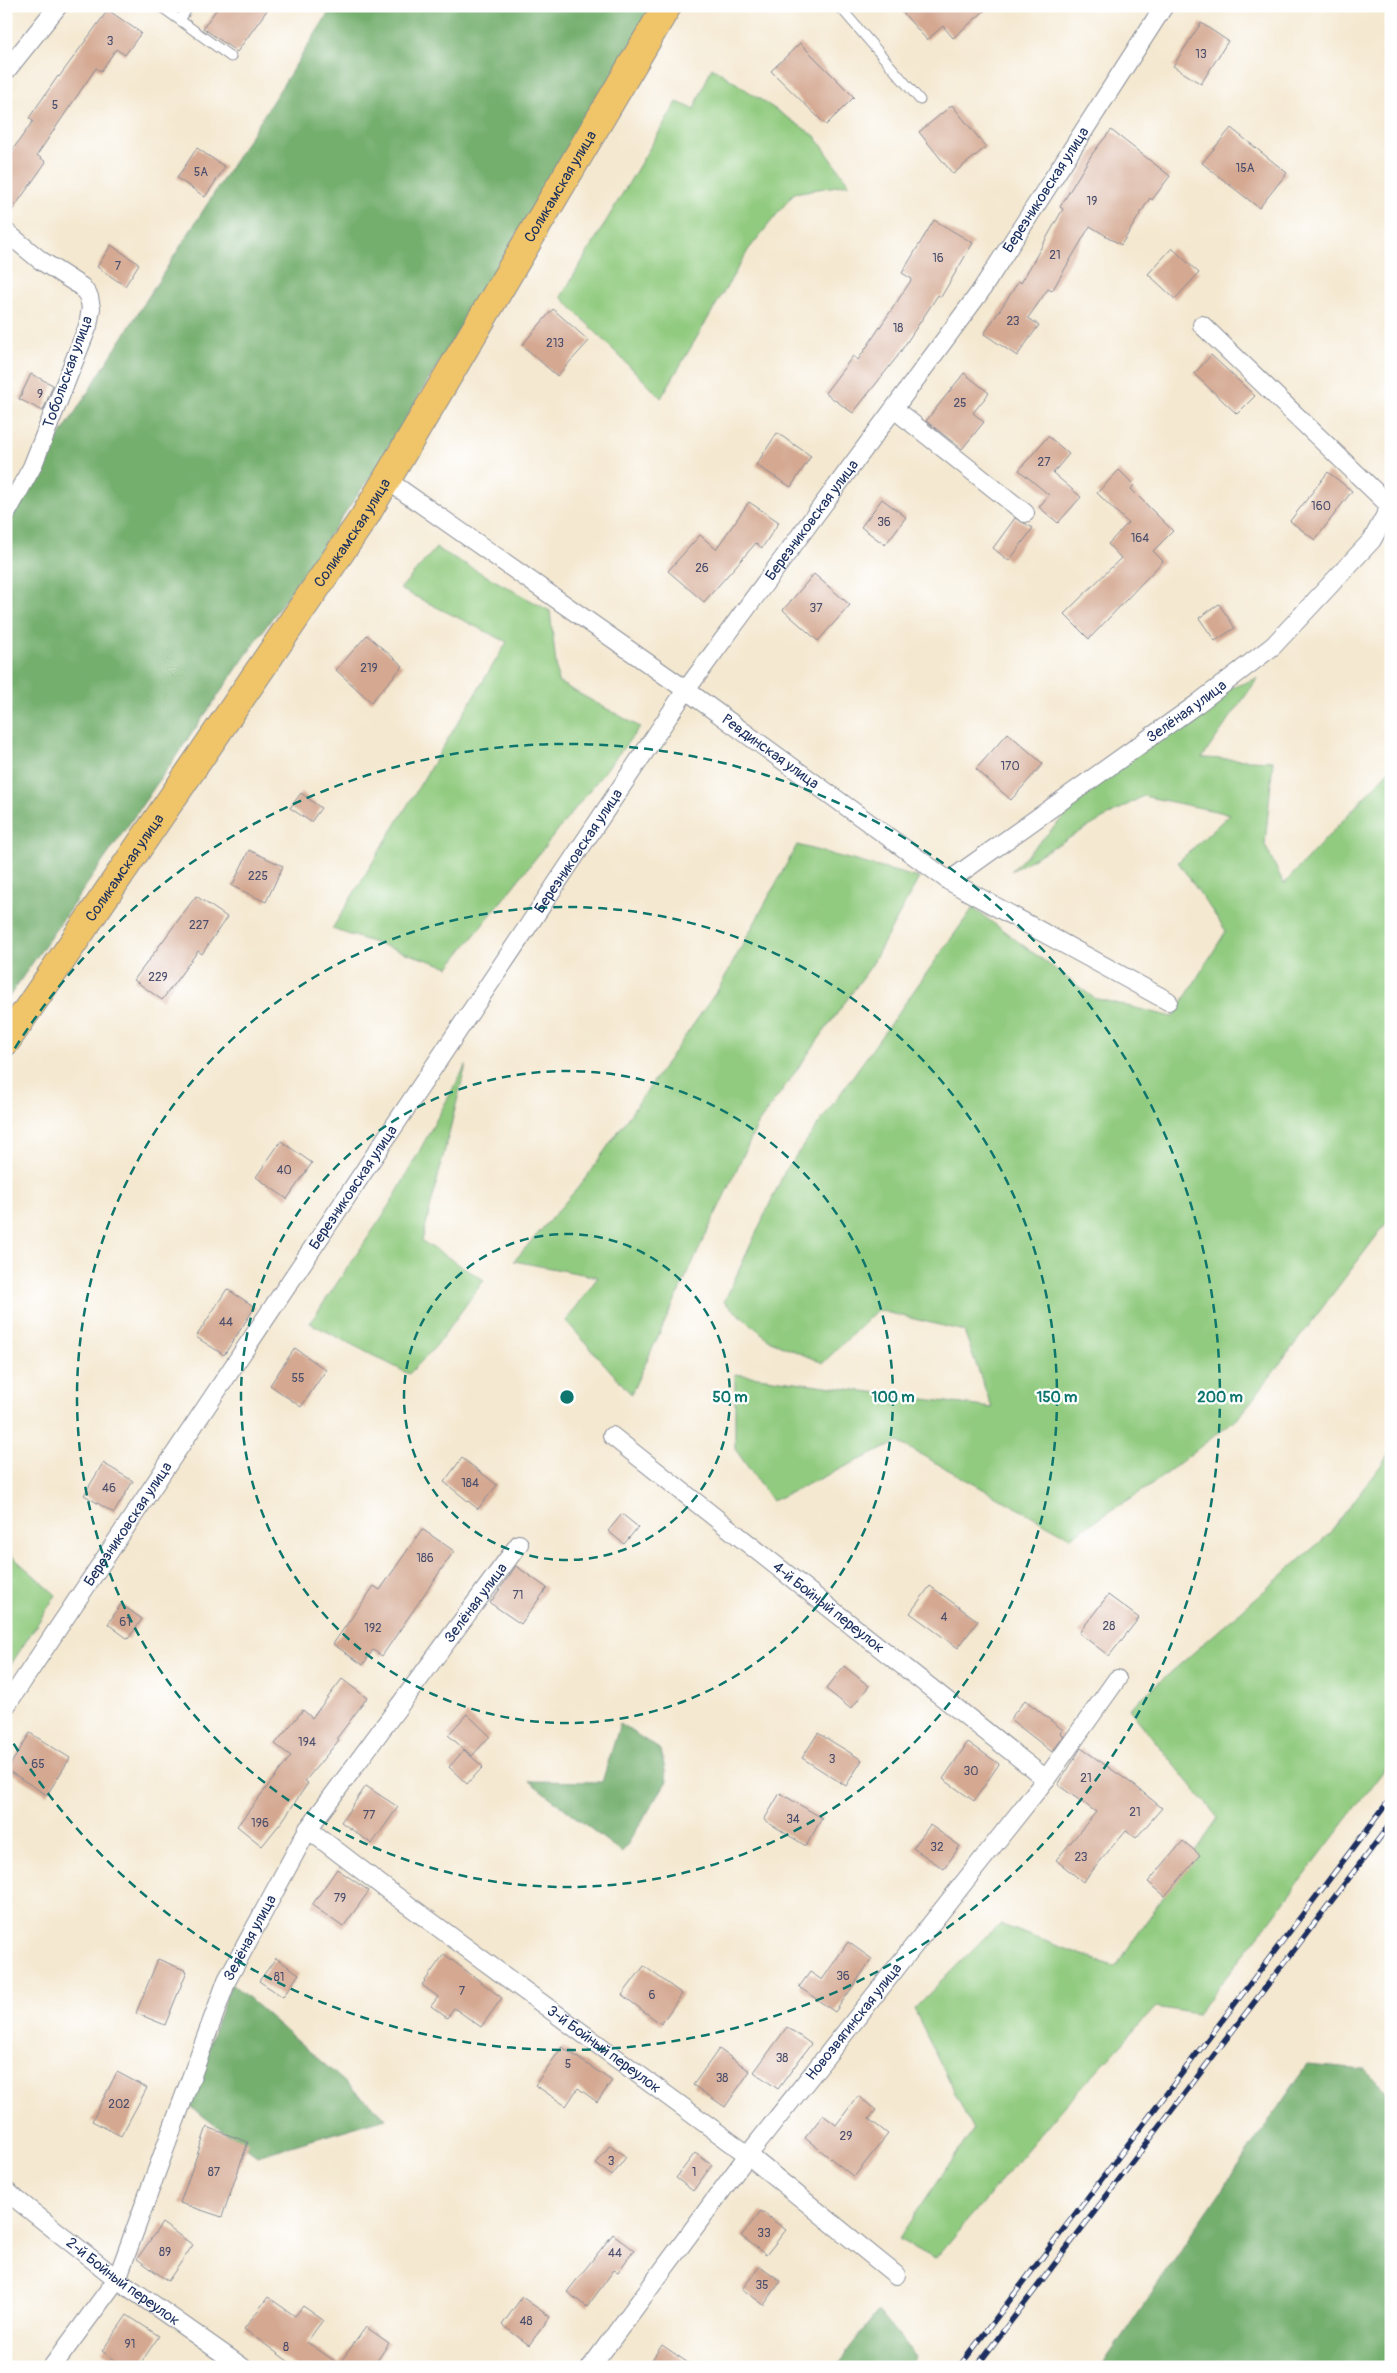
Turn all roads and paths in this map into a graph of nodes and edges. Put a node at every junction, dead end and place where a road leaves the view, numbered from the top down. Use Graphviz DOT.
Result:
graph roads {
  1 [pos="160,6"];
  2 [pos="189,6"];
  3 [pos="667,6"];
  4 [pos="839,6"];
  5 [pos="1164,6"];
  6 [pos="55,7"];
  7 [pos="180,20"];
  8 [pos="231,57"];
  9 [pos="6,71"];
  10 [pos="920,100"];
  11 [pos="6,232"];
  12 [pos="1202,324"];
  13 [pos="894,409"];
  14 [pos="387,480"];
  15 [pos="1391,506"];
  16 [pos="1025,513"];
  17 [pos="6,514"];
  18 [pos="686,690"];
  19 [pos="949,881"];
  20 [pos="1168,1001"];
  21 [pos="6,1041"];
  22 [pos="612,1436"];
  23 [pos="519,1544"];
  24 [pos="1117,1679"];
  25 [pos="6,1706"];
  26 [pos="1046,1779"];
  27 [pos="308,1829"];
  28 [pos="748,2155"];
  29 [pos="6,2191"];
  30 [pos="896,2275"];
  31 [pos="117,2278"];
  32 [pos="52,2367"];
  33 [pos="242,2367"];
  34 [pos="591,2367"];
  1 -- 7 [label="lane"];
  2 -- 7 [label="lane"];
  3 -- 14 [label="main road, Соликамская улица"];
  4 -- 10 [label="lane"];
  5 -- 13 [label="street, Березниковская улица"];
  6 -- 9 [label="street"];
  7 -- 8 [label="lane"];
  11 -- 17 [label="street, Тобольская улица"];
  12 -- 15 [label="street"];
  13 -- 16 [label="street"];
  13 -- 18 [label="street, Березниковская улица"];
  14 -- 18 [label="street, Ревдинская улица"];
  14 -- 21 [label="main road, Соликамская улица"];
  15 -- 19 [label="street, Зелёная улица"];
  18 -- 19 [label="street, Ревдинская улица"];
  18 -- 25 [label="street, Березниковская улица"];
  19 -- 20 [label="street, Ревдинская улица"];
  22 -- 26 [label="street, 4-й Бойный переулок"];
  23 -- 27 [label="street, Зелёная улица"];
  24 -- 26 [label="street, Новозвягинская улица"];
  26 -- 28 [label="street, Новозвягинская улица"];
  27 -- 28 [label="street, 3-й Бойный переулок"];
  27 -- 31 [label="street, Зелёная улица"];
  28 -- 30 [label="street, 3-й Бойный переулок"];
  28 -- 34 [label="street, Новозвягинская улица"];
  29 -- 31 [label="street, 2-й Бойный переулок"];
  31 -- 32 [label="street, Зелёная улица"];
  31 -- 33 [label="street, 2-й Бойный переулок"];
}
